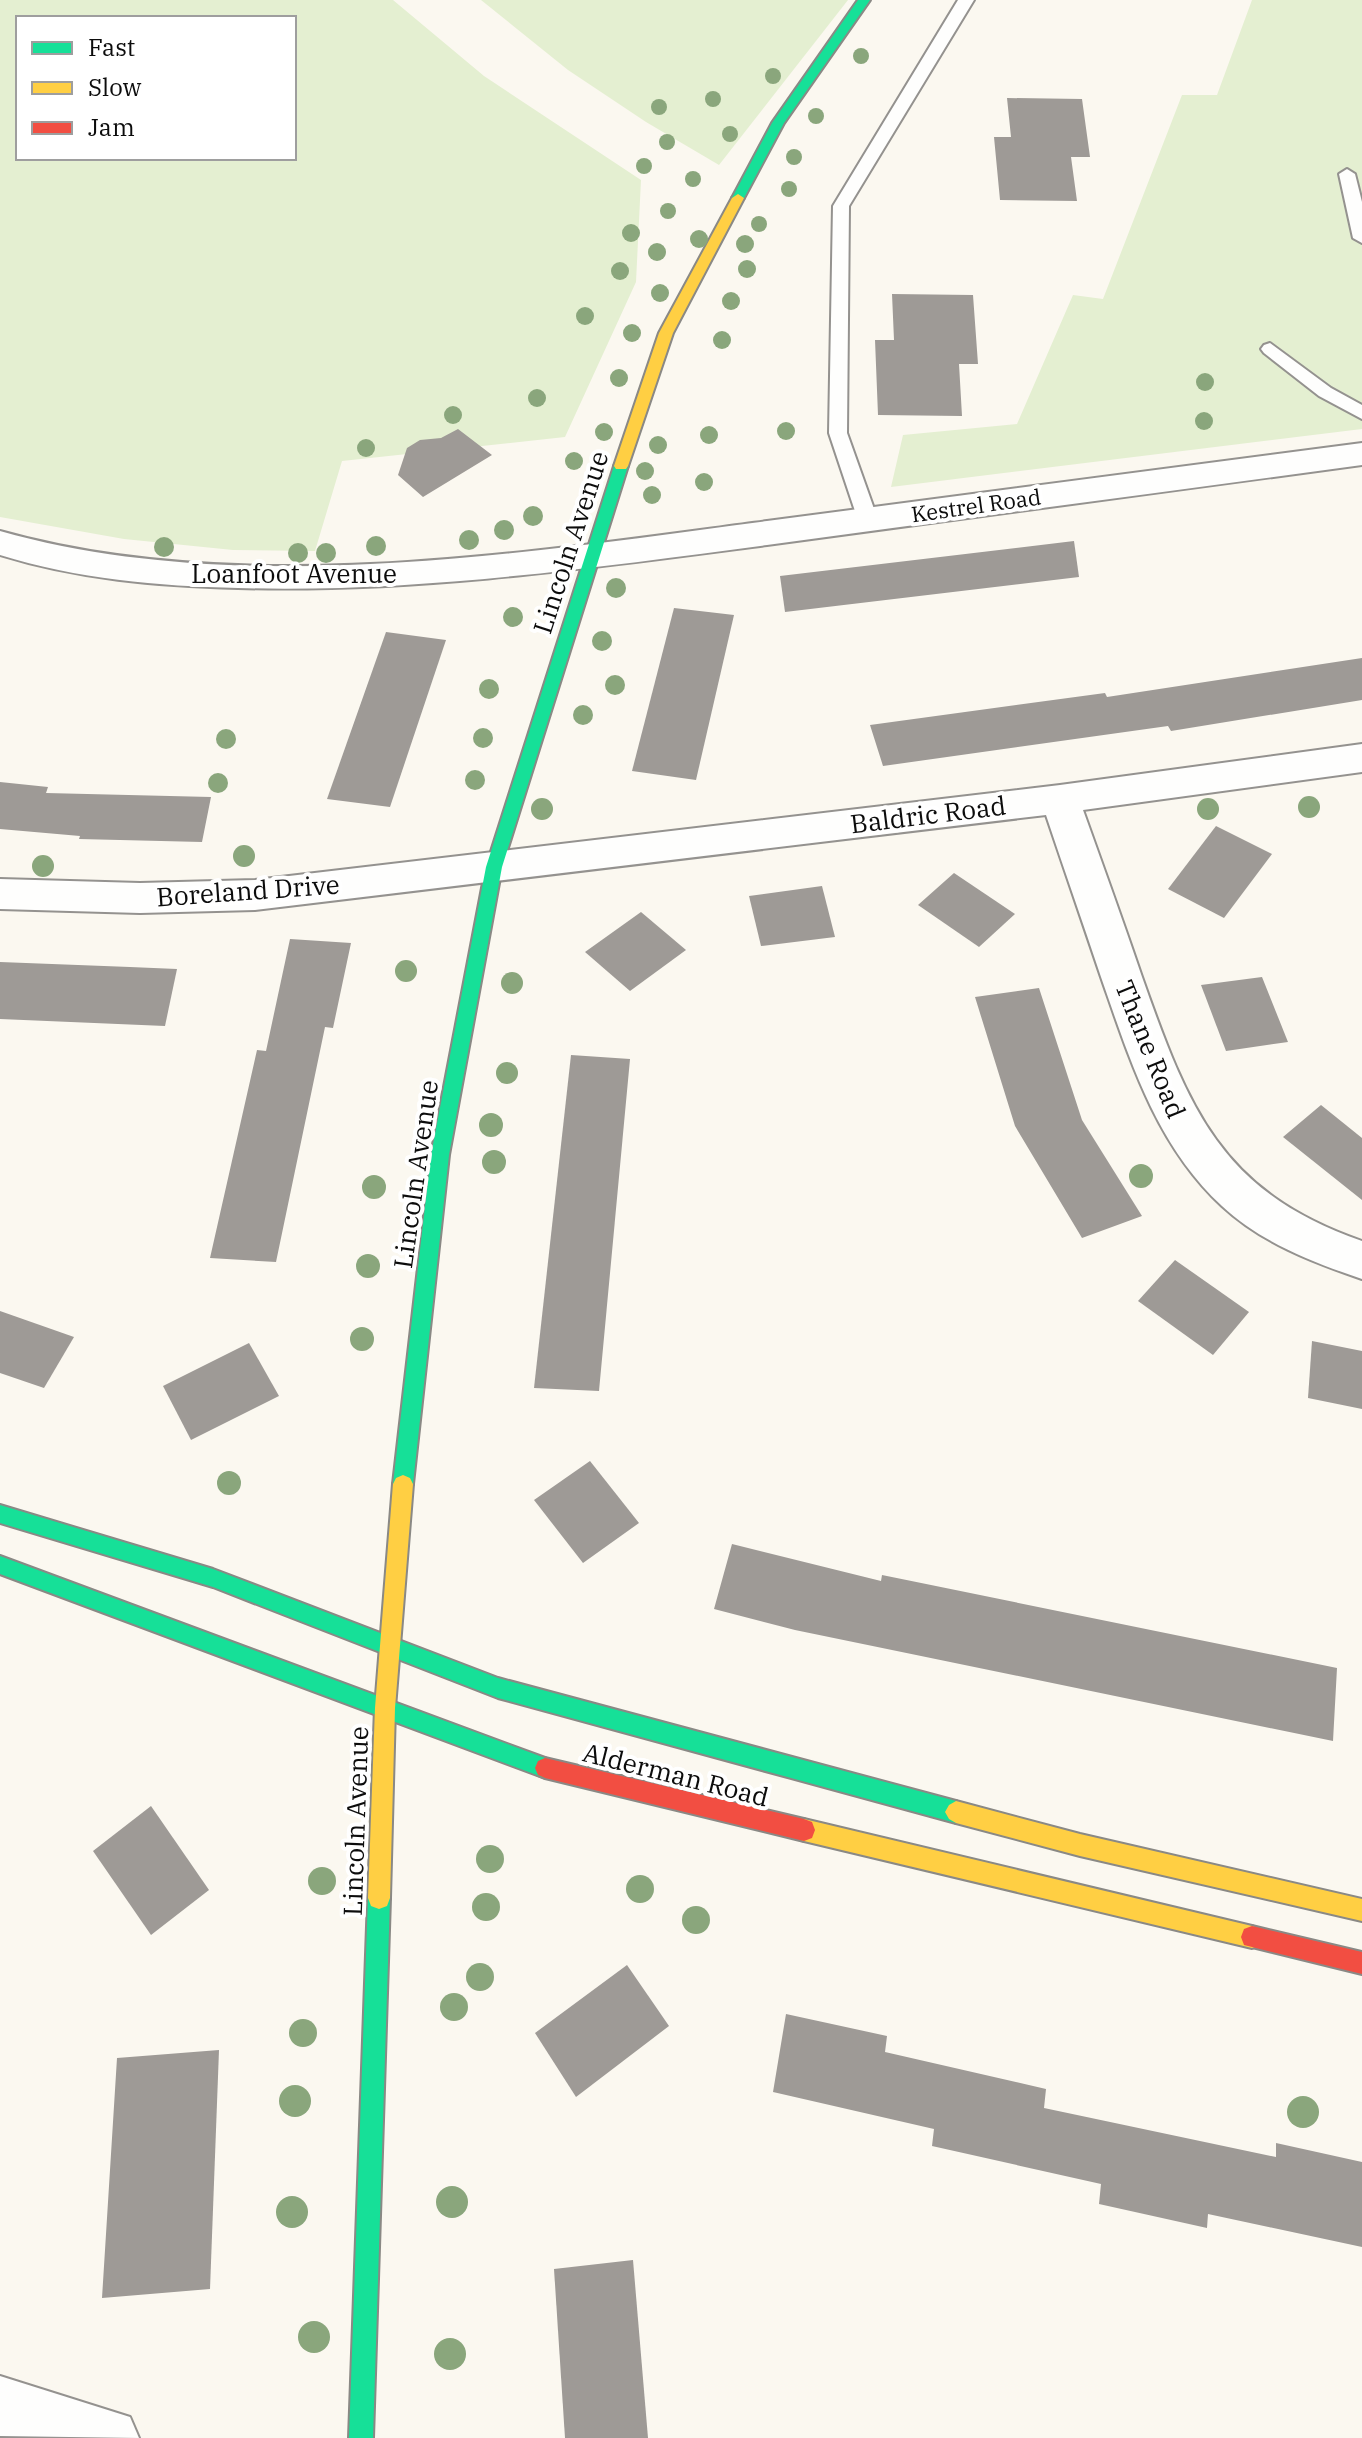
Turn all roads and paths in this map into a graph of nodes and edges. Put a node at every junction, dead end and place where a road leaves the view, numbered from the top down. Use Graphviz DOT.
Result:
graph roads {
  1 [pos="864,0"];
  2 [pos="966,0"];
  3 [pos="1347,174"];
  4 [pos="1362,238"];
  5 [pos="1270,349"];
  6 [pos="1362,413"];
  7 [pos="1362,454"];
  8 [pos="868,520"];
  9 [pos="0,543"];
  10 [pos="591,556"];
  11 [pos="1362,758"];
  12 [pos="1060,799"];
  13 [pos="494,867"];
  14 [pos="0,894"];
  15 [pos="1362,1260"];
  16 [pos="0,1514"];
  17 [pos="0,1565"];
  18 [pos="388,1646"];
  19 [pos="385,1708"];
  20 [pos="1362,1910"];
  21 [pos="1362,1963"];
  22 [pos="0,2406"];
  23 [pos="109,2438"];
  24 [pos="361,2438"];
  1 -- 10 [label="street, Lincoln Avenue"];
  2 -- 8 [label="lane"];
  3 -- 4 [label="lane"];
  5 -- 6 [label="lane"];
  7 -- 8 [label="street, Kestrel Road"];
  8 -- 10 [label="street, Kestrel Road"];
  9 -- 10 [label="street, Loanfoot Avenue"];
  10 -- 13 [label="street, Lincoln Avenue"];
  11 -- 12 [label="street, Baldric Road"];
  12 -- 13 [label="street, Baldric Road"];
  12 -- 15 [label="street, Thane Road"];
  13 -- 14 [label="street, Boreland Drive"];
  13 -- 18 [label="street, Lincoln Avenue"];
  16 -- 18 [label="street, Alderman Road"];
  17 -- 19 [label="street, Alderman Road"];
  18 -- 19 [label="street, Lincoln Avenue"];
  18 -- 20 [label="street, Alderman Road"];
  19 -- 21 [label="street, Alderman Road"];
  19 -- 24 [label="street, Lincoln Avenue"];
  22 -- 23 [label="street"];
}
